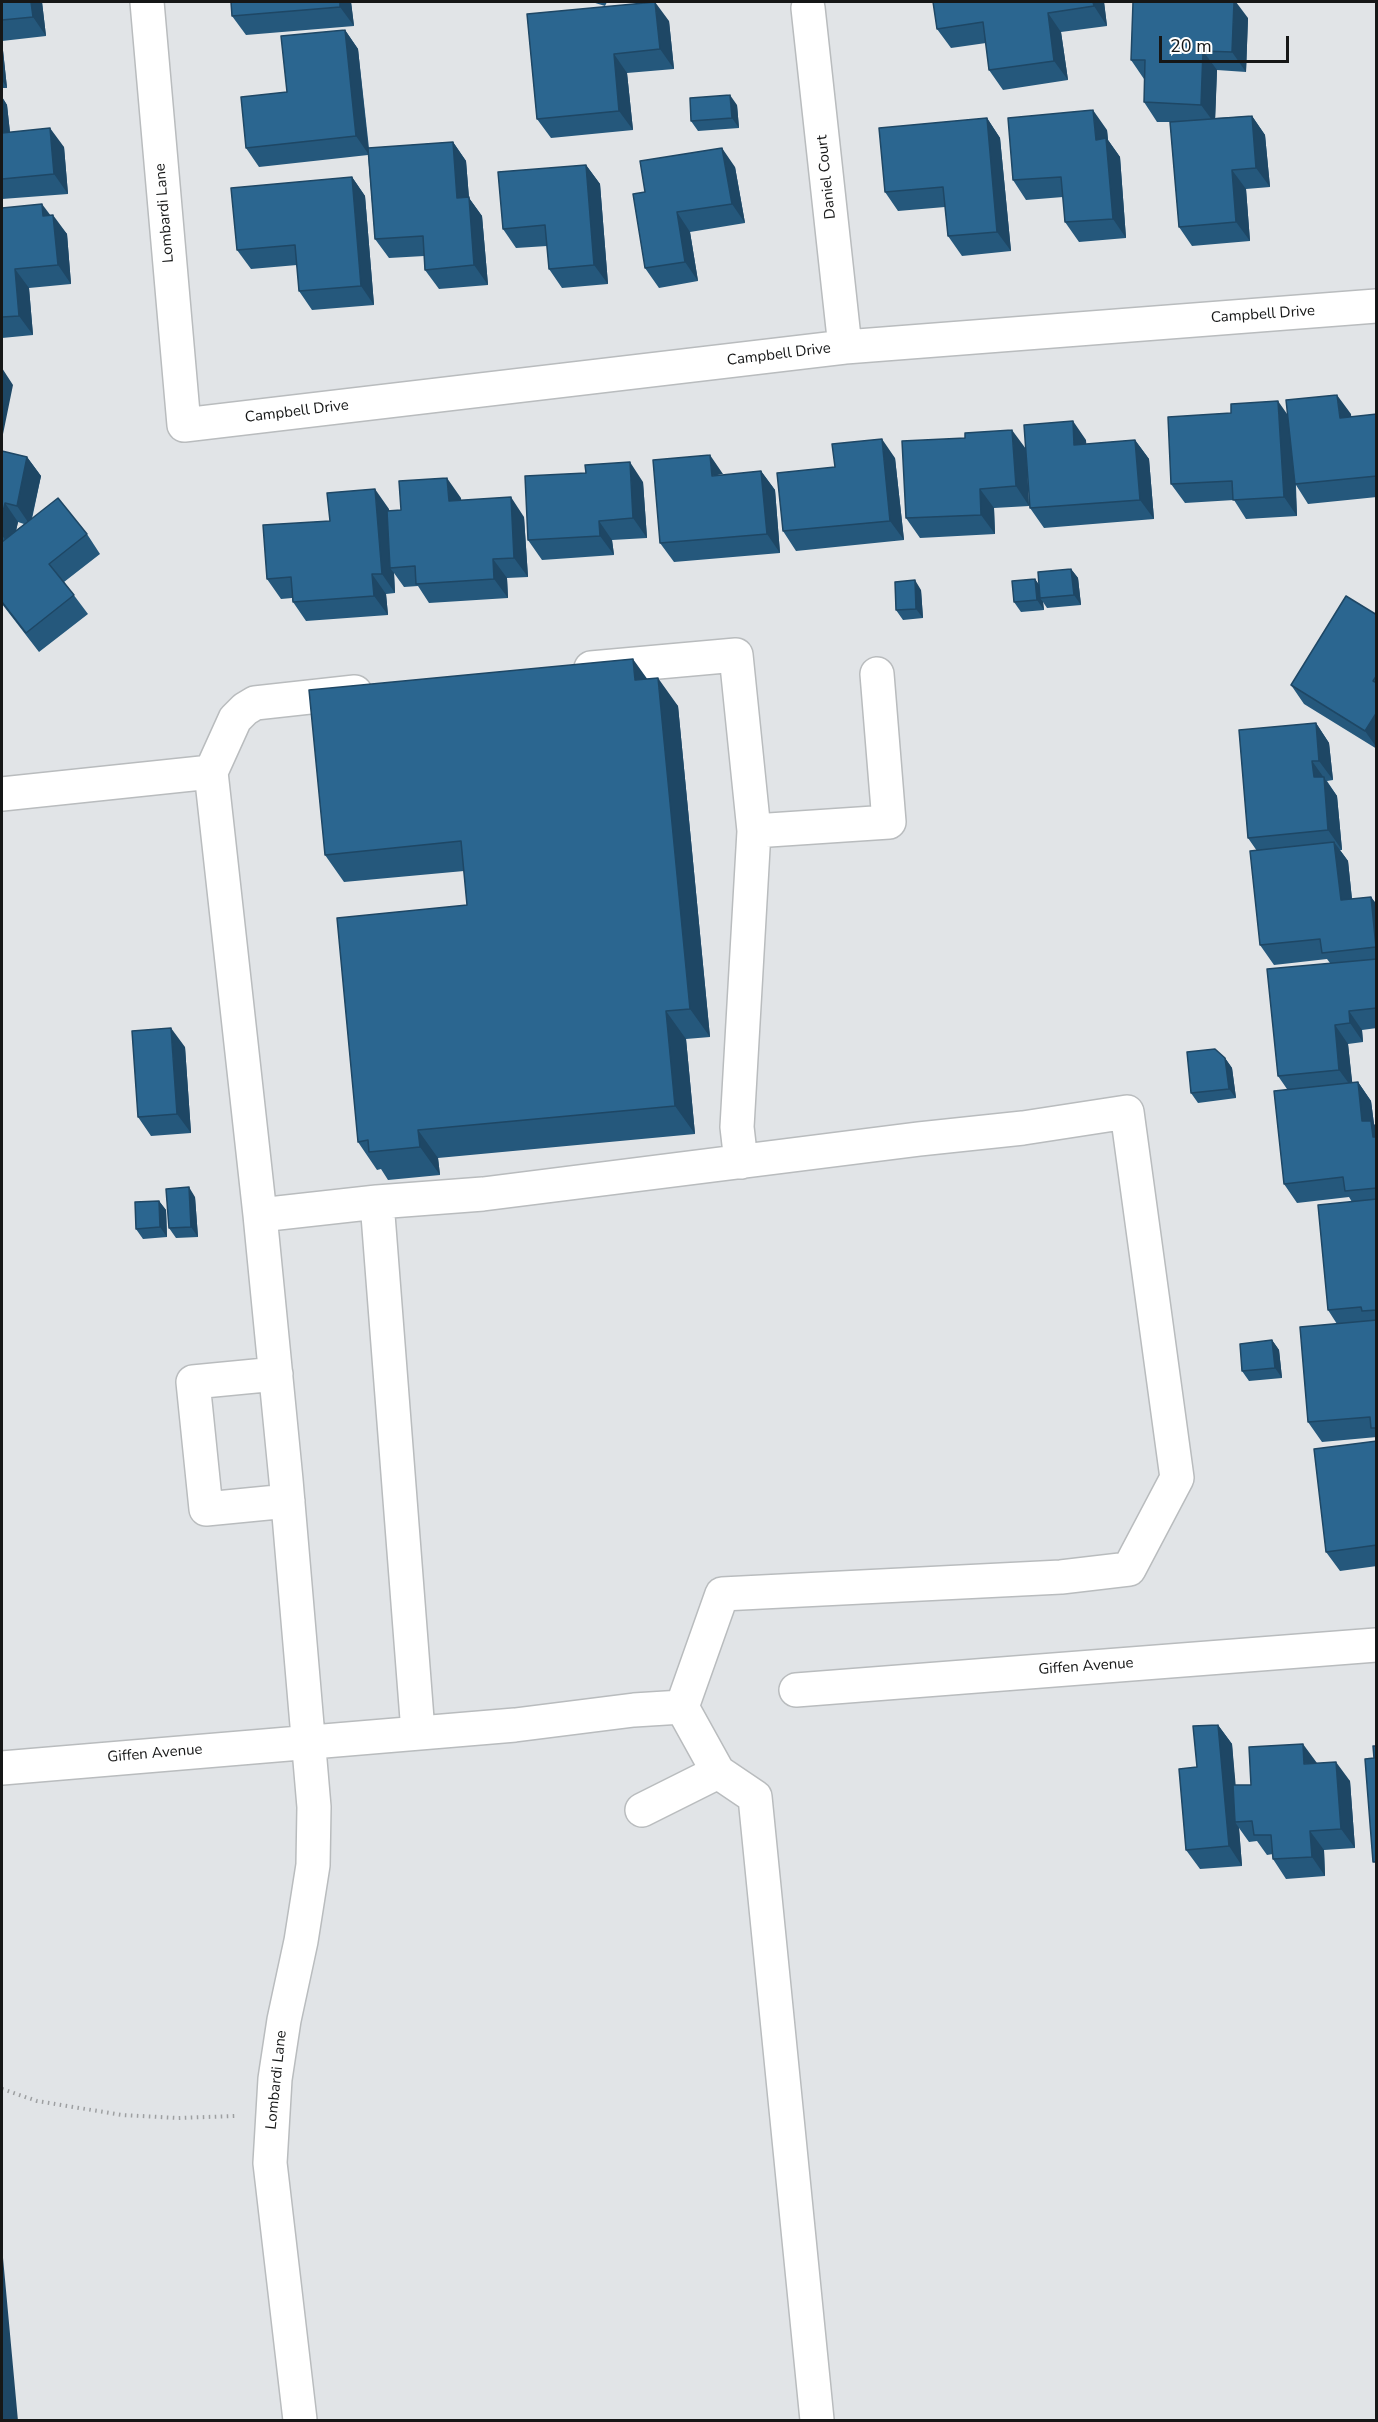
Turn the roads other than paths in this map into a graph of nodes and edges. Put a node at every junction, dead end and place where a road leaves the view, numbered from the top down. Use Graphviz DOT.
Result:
graph roads {
  1 [pos="147,2"];
  2 [pos="808,8"];
  3 [pos="1377,306"];
  4 [pos="845,347"];
  5 [pos="184,425"];
  6 [pos="561,671"];
  7 [pos="877,674"];
  8 [pos="383,689"];
  9 [pos="211,772"];
  10 [pos="2,794"];
  11 [pos="754,831"];
  12 [pos="741,1162"];
  13 [pos="377,1202"];
  14 [pos="260,1215"];
  15 [pos="276,1374"];
  16 [pos="288,1501"];
  17 [pos="1377,1645"];
  18 [pos="796,1690"];
  19 [pos="682,1707"];
  20 [pos="418,1732"];
  21 [pos="308,1741"];
  22 [pos="2,1768"];
  23 [pos="718,1772"];
  24 [pos="642,1810"];
  25 [pos="300,2421"];
  26 [pos="817,2421"];
  1 -- 5 [label="street, Lombardi Lane"];
  2 -- 4 [label="street, Daniel Court"];
  3 -- 4 [label="street, Campbell Drive"];
  4 -- 5 [label="street, Campbell Drive"];
  6 -- 11 [label="street"];
  7 -- 11 [label="street"];
  8 -- 9 [label="street"];
  9 -- 10 [label="street"];
  9 -- 14 [label="street, Lombardi Lane"];
  11 -- 12 [label="street"];
  12 -- 13 [label="street"];
  12 -- 19 [label="street"];
  13 -- 14 [label="street"];
  13 -- 20 [label="street"];
  14 -- 15 [label="street, Lombardi Lane"];
  15 -- 16 [label="street, Lombardi Lane"];
  15 -- 16 [label="street"];
  16 -- 21 [label="street, Lombardi Lane"];
  17 -- 18 [label="street, Giffen Avenue"];
  19 -- 20 [label="street, Giffen Avenue"];
  19 -- 23 [label="street"];
  20 -- 21 [label="street, Giffen Avenue"];
  21 -- 22 [label="street, Giffen Avenue"];
  21 -- 25 [label="street, Lombardi Lane"];
  23 -- 24 [label="street"];
  23 -- 26 [label="street"];
}
